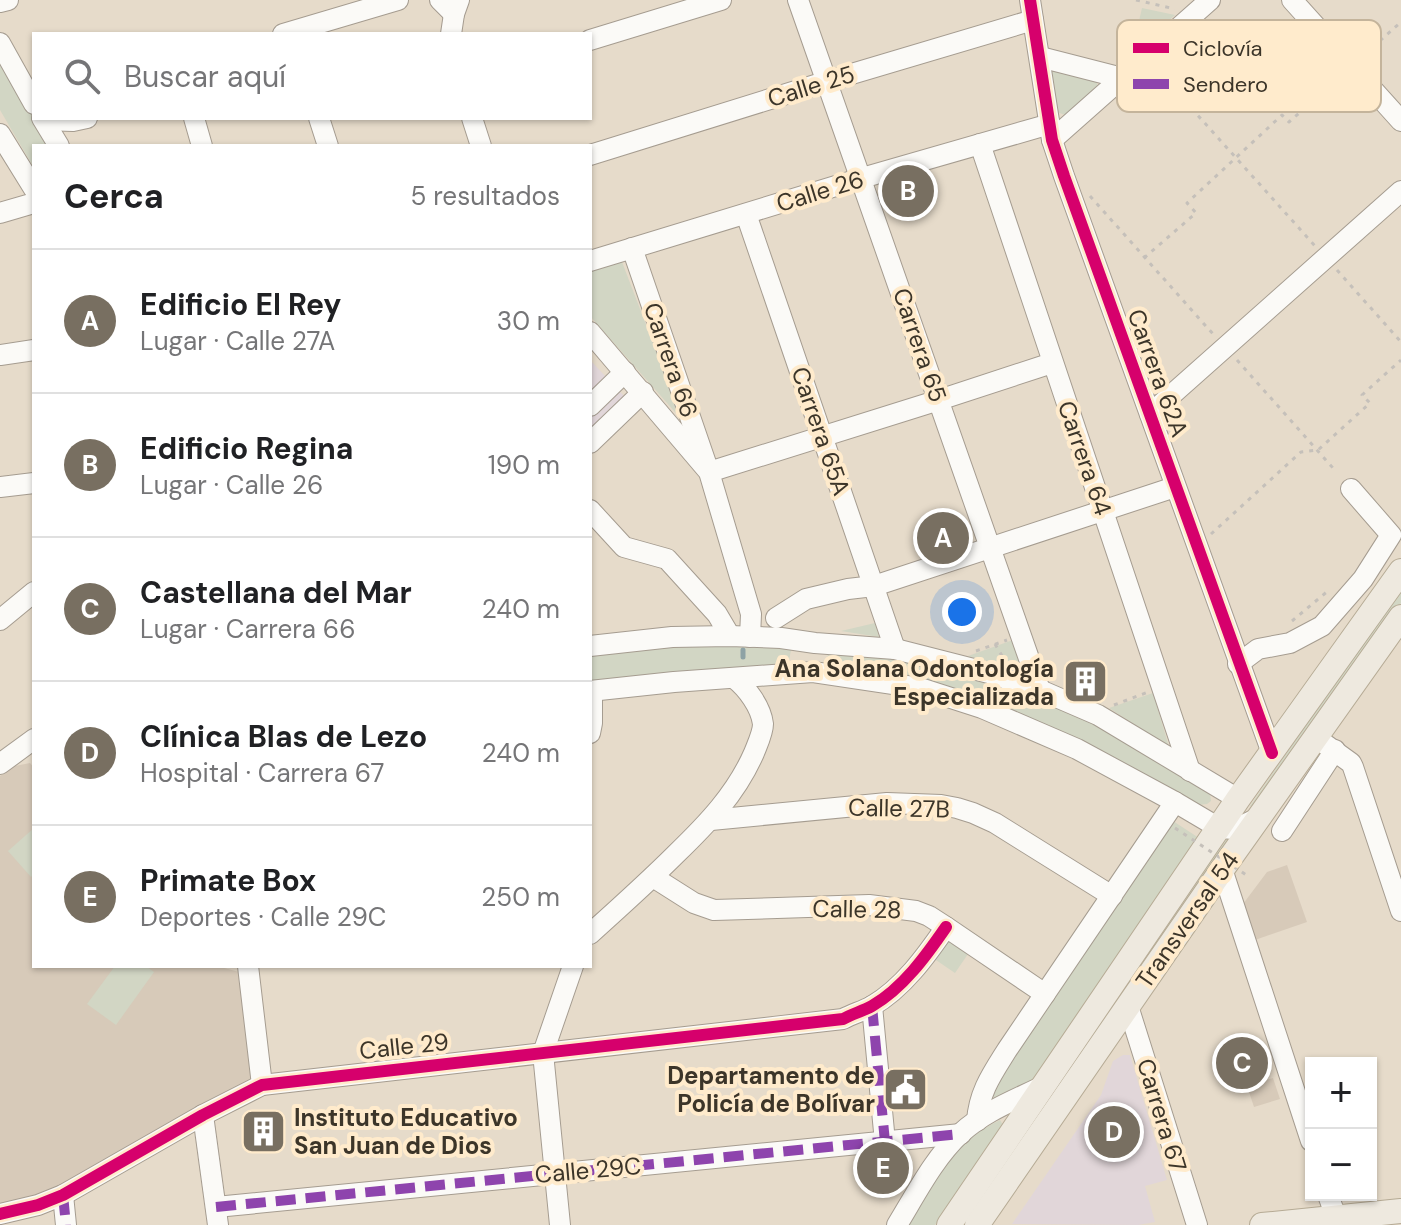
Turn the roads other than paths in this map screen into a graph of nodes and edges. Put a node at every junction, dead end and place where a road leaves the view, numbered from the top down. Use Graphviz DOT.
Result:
graph roads {
  1 [pos="8,0"];
  2 [pos="398,0"];
  3 [pos="721,0"];
  4 [pos="798,0"];
  5 [pos="1210,0"];
  6 [pos="1292,0"];
  7 [pos="0,2"];
  8 [pos="1031,10"];
  9 [pos="1187,20"];
  10 [pos="1310,20"];
  11 [pos="292,32"];
  12 [pos="592,39"];
  13 [pos="0,43"];
  14 [pos="1040,57"];
  15 [pos="1117,77"];
  16 [pos="828,81"];
  17 [pos="1117,82"];
  18 [pos="1381,99"];
  19 [pos="32,100"];
  20 [pos="44,120"];
  21 [pos="195,120"];
  22 [pos="320,120"];
  23 [pos="473,120"];
  24 [pos="1401,121"];
  25 [pos="1051,132"];
  26 [pos="0,134"];
  27 [pos="58,144"];
  28 [pos="201,144"];
  29 [pos="327,144"];
  30 [pos="480,144"];
  31 [pos="980,144"];
  32 [pos="592,154"];
  33 [pos="862,178"];
  34 [pos="32,186"];
  35 [pos="1401,191"];
  36 [pos="32,204"];
  37 [pos="0,213"];
  38 [pos="746,214"];
  39 [pos="632,248"];
  40 [pos="592,260"];
  41 [pos="592,334"];
  42 [pos="32,350"];
  43 [pos="0,355"];
  44 [pos="1052,363"];
  45 [pos="625,372"];
  46 [pos="643,392"];
  47 [pos="939,400"];
  48 [pos="592,404"];
  49 [pos="1150,414"];
  50 [pos="822,436"];
  51 [pos="592,441"];
  52 [pos="709,472"];
  53 [pos="32,483"];
  54 [pos="0,487"];
  55 [pos="1175,487"];
  56 [pos="1351,489"];
  57 [pos="1103,511"];
  58 [pos="592,512"];
  59 [pos="990,548"];
  60 [pos="1401,571"];
  61 [pos="874,586"];
  62 [pos="32,594"];
  63 [pos="0,620"];
  64 [pos="1399,625"];
  65 [pos="778,628"];
  66 [pos="746,637"];
  67 [pos="815,643"];
  68 [pos="592,646"];
  69 [pos="895,649"];
  70 [pos="1238,664"];
  71 [pos="813,672"];
  72 [pos="743,677"];
  73 [pos="1040,690"];
  74 [pos="592,691"];
  75 [pos="32,743"];
  76 [pos="1325,744"];
  77 [pos="1272,753"];
  78 [pos="0,764"];
  79 [pos="1190,771"];
  80 [pos="1238,799"];
  81 [pos="1175,802"];
  82 [pos="1258,818"];
  83 [pos="711,820"];
  84 [pos="1219,828"];
  85 [pos="1282,831"];
  86 [pos="1222,869"];
  87 [pos="653,877"];
  88 [pos="1112,896"];
  89 [pos="1401,911"];
  90 [pos="946,927"];
  91 [pos="592,932"];
  92 [pos="248,968"];
  93 [pos="572,968"];
  94 [pos="1045,994"];
  95 [pos="872,1006"];
  96 [pos="1128,1006"];
  97 [pos="543,1053"];
  98 [pos="262,1085"];
  99 [pos="1043,1086"];
  100 [pos="203,1115"];
  101 [pos="969,1127"];
  102 [pos="1307,1129"];
  103 [pos="885,1142"];
  104 [pos="555,1173"];
  105 [pos="63,1195"];
  106 [pos="1401,1211"];
  107 [pos="1334,1213"];
  108 [pos="0,1214"];
  109 [pos="217,1216"];
  110 [pos="983,1219"];
  111 [pos="66,1225"];
  112 [pos="560,1225"];
  113 [pos="897,1225"];
  114 [pos="949,1225"];
  115 [pos="1197,1225"];
  116 [pos="1262,1225"];
  1 -- 7 [label="street"];
  2 -- 11 [label="street"];
  3 -- 12 [label="street"];
  4 -- 16 [label="street, Carrera 65"];
  5 -- 9 [label="street"];
  6 -- 10 [label="street"];
  8 -- 14 [label="street, Carrera 62A"];
  8 -- 16 [label="street, Calle 25"];
  13 -- 19 [label="street"];
  14 -- 15 [label="street"];
  14 -- 25 [label="street, Carrera 62A"];
  16 -- 32 [label="street, Calle 25"];
  16 -- 33 [label="street, Carrera 65"];
  17 -- 25 [label="street"];
  18 -- 24 [label="street"];
  20 -- 27 [label="street"];
  21 -- 28 [label="street"];
  22 -- 29 [label="street"];
  23 -- 30 [label="street"];
  25 -- 31 [label="street, Calle 26"];
  25 -- 49 [label="street, Carrera 62A"];
  26 -- 34 [label="street"];
  31 -- 33 [label="street, Calle 26"];
  31 -- 44 [label="street, Carrera 64"];
  33 -- 38 [label="street, Calle 26"];
  33 -- 47 [label="street, Carrera 65"];
  35 -- 49 [label="street"];
  36 -- 37 [label="street"];
  38 -- 39 [label="street, Calle 26"];
  38 -- 50 [label="street, Carrera 65A"];
  39 -- 40 [label="street, Calle 26"];
  39 -- 52 [label="street, Carrera 66"];
  41 -- 45 [label="street, Carrera 66"];
  42 -- 43 [label="street"];
  44 -- 47 [label="street"];
  44 -- 57 [label="street, Carrera 64"];
  45 -- 46 [label="street, Carrera 66"];
  45 -- 48 [label="street"];
  46 -- 51 [label="street"];
  46 -- 52 [label="street, Carrera 66"];
  47 -- 50 [label="street"];
  47 -- 59 [label="street, Carrera 65"];
  49 -- 55 [label="street, Carrera 62A"];
  50 -- 52 [label="street"];
  50 -- 61 [label="street, Carrera 65A"];
  52 -- 66 [label="street, Carrera 66"];
  53 -- 54 [label="street"];
  55 -- 57 [label="street"];
  55 -- 70 [label="street, Carrera 62A"];
  56 -- 70 [label="street"];
  57 -- 59 [label="street"];
  57 -- 79 [label="street, Carrera 64"];
  58 -- 66 [label="street"];
  59 -- 61 [label="street"];
  59 -- 73 [label="street, Carrera 65"];
  60 -- 77 [label="main road, Transversal 54"];
  61 -- 65 [label="street"];
  61 -- 69 [label="street, Carrera 65A"];
  62 -- 63 [label="street"];
  64 -- 76 [label="main road, Transversal 54"];
  65 -- 66 [label="street"];
  65 -- 67 [label="street"];
  66 -- 68 [label="street"];
  67 -- 69 [label="street"];
  67 -- 71 [label="street"];
  69 -- 73 [label="street"];
  70 -- 77 [label="street, Carrera 62A"];
  71 -- 72 [label="street"];
  71 -- 81 [label="street"];
  72 -- 74 [label="street"];
  72 -- 83 [label="street"];
  73 -- 79 [label="street"];
  75 -- 78 [label="street"];
  76 -- 82 [label="main road, Transversal 54"];
  76 -- 85 [label="street"];
  76 -- 89 [label="street"];
  77 -- 80 [label="main road, Transversal 54"];
  79 -- 80 [label="street"];
  80 -- 84 [label="main road, Transversal 54"];
  81 -- 84 [label="street"];
  81 -- 88 [label="street"];
  82 -- 84 [label="street"];
  82 -- 86 [label="main road, Transversal 54"];
  83 -- 87 [label="street"];
  83 -- 88 [label="street, Calle 27B"];
  84 -- 99 [label="main road, Transversal 54"];
  86 -- 96 [label="main road, Transversal 54"];
  86 -- 102 [label="street"];
  87 -- 90 [label="street, Calle 28"];
  87 -- 91 [label="street"];
  88 -- 94 [label="street"];
  90 -- 94 [label="street, Calle 28"];
  90 -- 95 [label="street, Calle 29"];
  92 -- 98 [label="street"];
  93 -- 97 [label="street"];
  94 -- 101 [label="street"];
  95 -- 97 [label="street, Calle 29"];
  95 -- 103 [label="street"];
  96 -- 110 [label="main road, Transversal 54"];
  96 -- 115 [label="street, Carrera 67"];
  97 -- 98 [label="street, Calle 29"];
  97 -- 104 [label="street"];
  98 -- 100 [label="street, Calle 29"];
  99 -- 101 [label="street"];
  99 -- 114 [label="main road, Transversal 54"];
  100 -- 105 [label="street, Calle 29"];
  100 -- 109 [label="street"];
  101 -- 103 [label="street, Calle 29C"];
  101 -- 113 [label="street"];
  103 -- 104 [label="street, Calle 29C"];
  104 -- 109 [label="street, Calle 29C"];
  104 -- 112 [label="street"];
  105 -- 108 [label="street, Calle 29"];
  105 -- 111 [label="street"];
  106 -- 107 [label="main road"];
  107 -- 116 [label="main road"];
}
